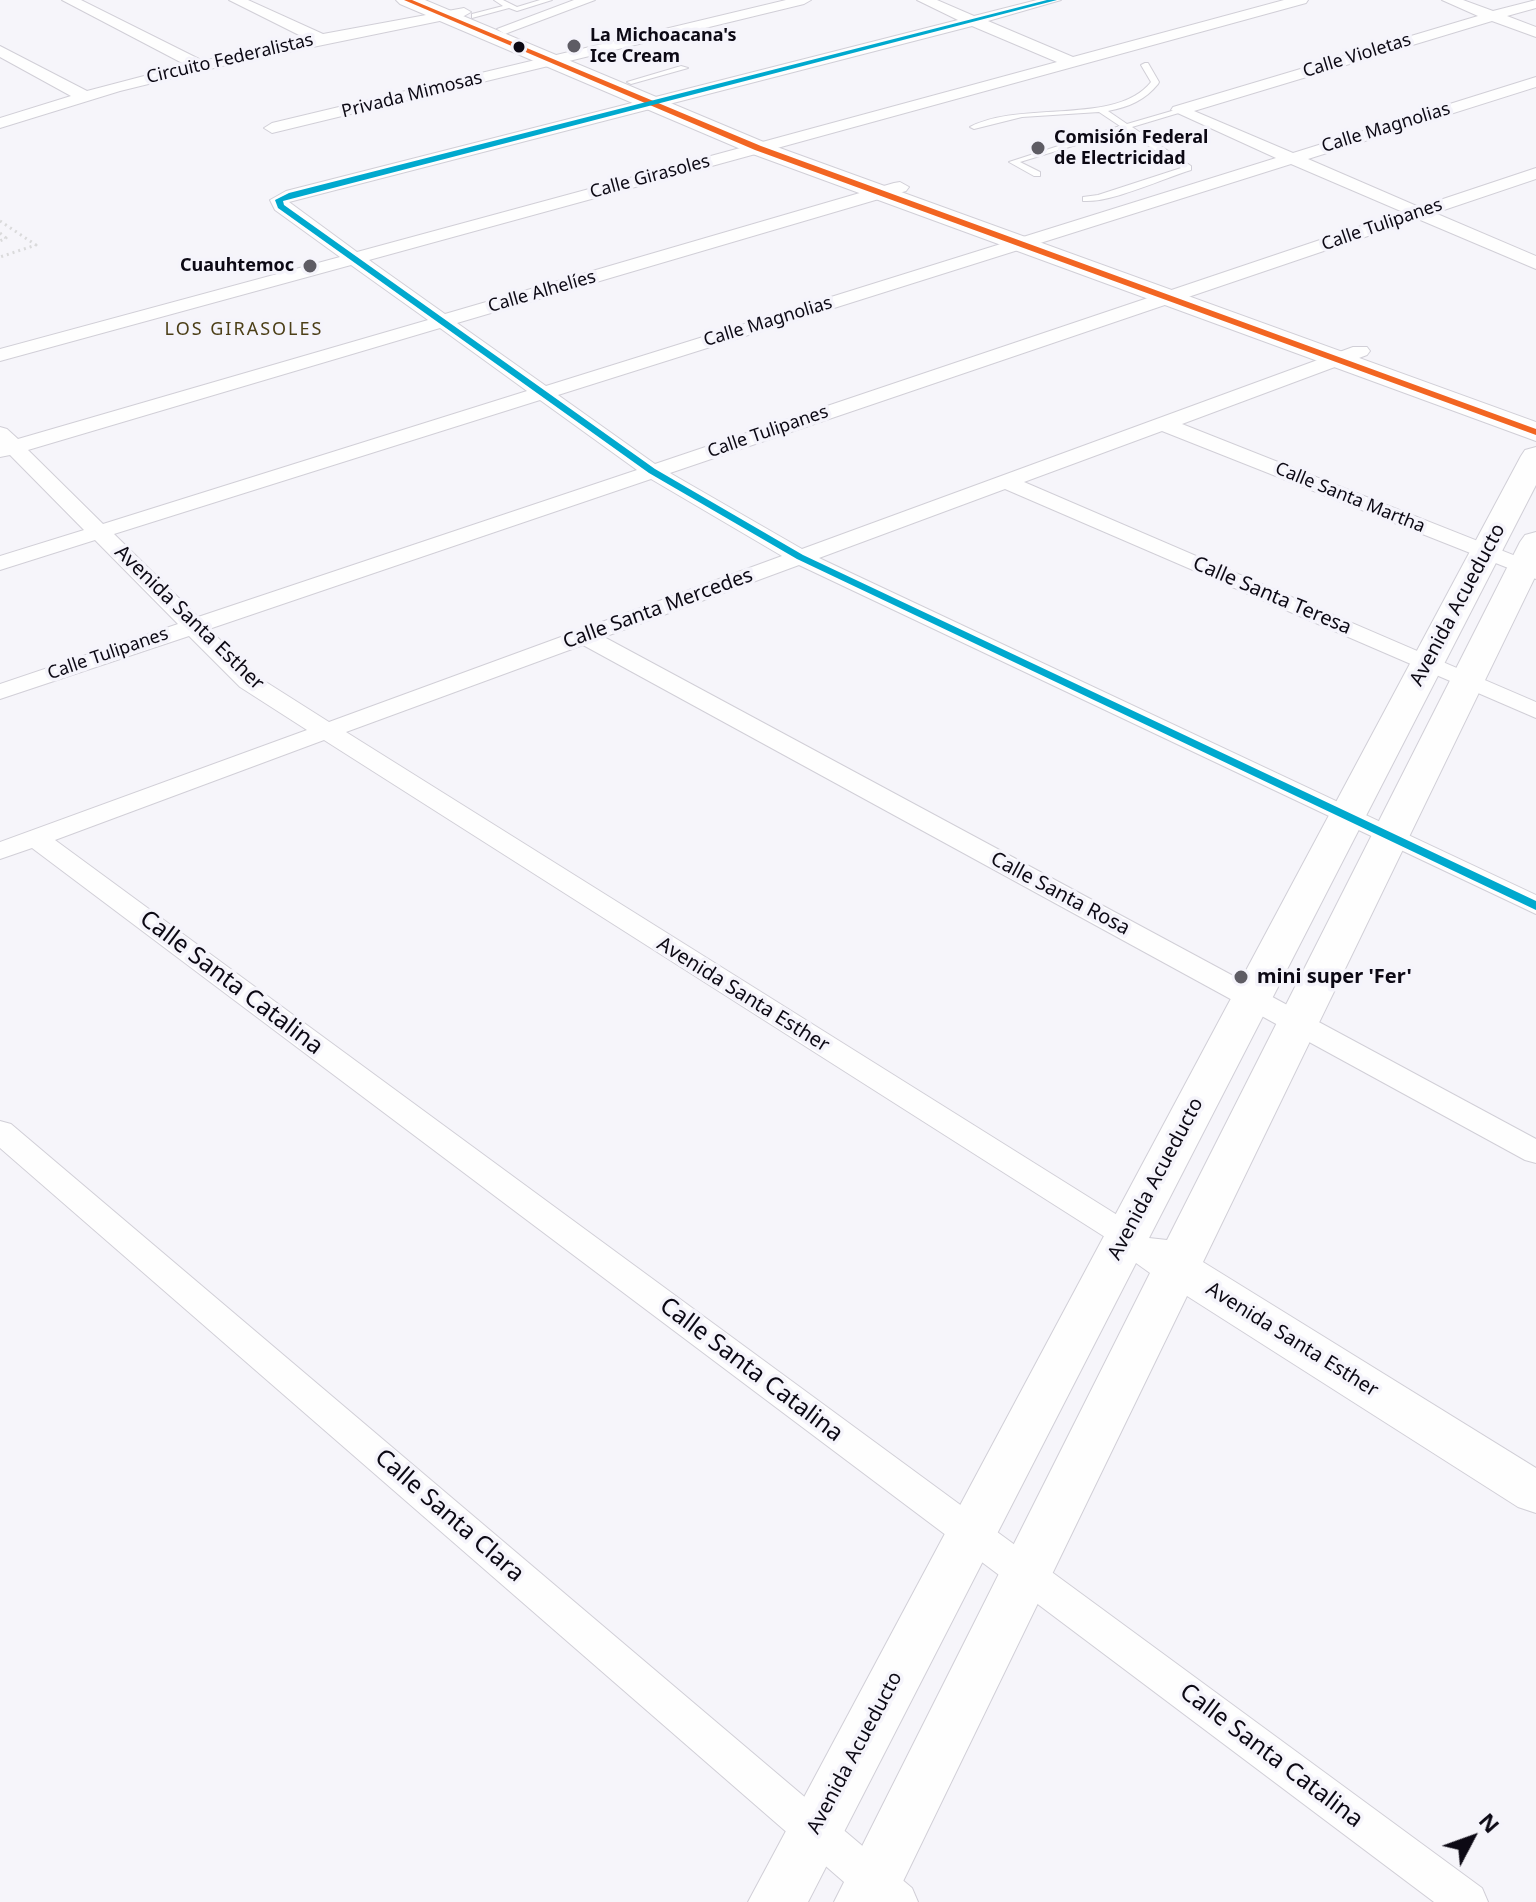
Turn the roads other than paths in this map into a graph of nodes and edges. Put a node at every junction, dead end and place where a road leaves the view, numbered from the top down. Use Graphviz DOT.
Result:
graph roads {
  1 [pos="69,0"];
  2 [pos="236,0"];
  3 [pos="407,0"];
  4 [pos="498,0"];
  5 [pos="548,0"];
  6 [pos="588,0"];
  7 [pos="804,0"];
  8 [pos="924,0"];
  9 [pos="1054,0"];
  10 [pos="1301,0"];
  11 [pos="1449,0"];
  12 [pos="1536,3"];
  13 [pos="455,11"];
  14 [pos="1492,16"];
  15 [pos="507,17"];
  16 [pos="973,21"];
  17 [pos="1536,32"];
  18 [pos="318,38"];
  19 [pos="0,51"];
  20 [pos="561,59"];
  21 [pos="1071,62"];
  22 [pos="197,64"];
  23 [pos="1145,65"];
  24 [pos="684,68"];
  25 [pos="631,82"];
  26 [pos="1536,82"];
  27 [pos="82,95"];
  28 [pos="660,100"];
  29 [pos="1101,110"];
  30 [pos="1179,110"];
  31 [pos="0,123"];
  32 [pos="974,127"];
  33 [pos="272,128"];
  34 [pos="1130,128"];
  35 [pos="767,145"];
  36 [pos="1290,158"];
  37 [pos="1536,173"];
  38 [pos="1037,174"];
  39 [pos="890,190"];
  40 [pos="1086,199"];
  41 [pos="1418,213"];
  42 [pos="1029,240"];
  43 [pos="352,258"];
  44 [pos="1536,263"];
  45 [pos="1178,294"];
  46 [pos="441,321"];
  47 [pos="0,355"];
  48 [pos="1350,356"];
  49 [pos="542,393"];
  50 [pos="1536,413"];
  51 [pos="1164,424"];
  52 [pos="1536,432"];
  53 [pos="4,444"];
  54 [pos="1536,456"];
  55 [pos="652,471"];
  56 [pos="1007,482"];
  57 [pos="99,532"];
  58 [pos="800,557"];
  59 [pos="1520,559"];
  60 [pos="0,563"];
  61 [pos="192,625"];
  62 [pos="584,636"];
  63 [pos="1427,664"];
  64 [pos="1467,681"];
  65 [pos="0,692"];
  66 [pos="1536,711"];
  67 [pos="324,731"];
  68 [pos="1347,816"];
  69 [pos="1391,836"];
  70 [pos="35,838"];
  71 [pos="0,851"];
  72 [pos="1536,906"];
  73 [pos="1251,998"];
  74 [pos="1298,1023"];
  75 [pos="0,1131"];
  76 [pos="1536,1152"];
  77 [pos="1127,1236"];
  78 [pos="1177,1267"];
  79 [pos="1536,1493"];
  80 [pos="970,1533"];
  81 [pos="1025,1574"];
  82 [pos="815,1830"];
  83 [pos="878,1895"];
  84 [pos="777,1902"];
  85 [pos="1467,1902"];
  1 -- 22 [label="street"];
  2 -- 18 [label="street"];
  3 -- 13 [label="main road"];
  4 -- 15 [label="lane"];
  5 -- 15 [label="lane"];
  6 -- 15 [label="street"];
  7 -- 20 [label="street, Privada Mimosas"];
  8 -- 16 [label="street"];
  9 -- 16 [label="street"];
  10 -- 21 [label="street, Calle Girasoles"];
  11 -- 14 [label="street"];
  12 -- 14 [label="street, Calle Violetas"];
  13 -- 15 [label="main road"];
  13 -- 18 [label="street, Circuito Federalistas"];
  13 -- 20 [label="main road"];
  14 -- 17 [label="street"];
  14 -- 30 [label="street, Calle Violetas"];
  15 -- 20 [label="main road"];
  16 -- 21 [label="street"];
  16 -- 28 [label="street"];
  18 -- 22 [label="street, Circuito Federalistas"];
  19 -- 27 [label="street"];
  20 -- 25 [label="main road"];
  20 -- 28 [label="main road"];
  20 -- 33 [label="street, Privada Mimosas"];
  21 -- 35 [label="street, Calle Girasoles"];
  22 -- 27 [label="street, Circuito Federalistas"];
  23 -- 29 [label="lane"];
  24 -- 25 [label="lane"];
  25 -- 28 [label="main road"];
  26 -- 36 [label="street, Calle Magnolias"];
  27 -- 31 [label="street, Circuito Federalistas"];
  28 -- 35 [label="main road"];
  28 -- 43 [label="street"];
  29 -- 32 [label="lane"];
  29 -- 34 [label="lane"];
  30 -- 34 [label="lane"];
  30 -- 36 [label="street"];
  34 -- 38 [label="lane"];
  34 -- 40 [label="lane"];
  35 -- 39 [label="main road"];
  35 -- 43 [label="street, Calle Girasoles"];
  36 -- 41 [label="street"];
  36 -- 42 [label="street, Calle Magnolias"];
  37 -- 41 [label="street, Calle Tulipanes"];
  39 -- 42 [label="main road"];
  39 -- 46 [label="street, Calle Alhelíes"];
  41 -- 44 [label="street"];
  41 -- 45 [label="street, Calle Tulipanes"];
  42 -- 45 [label="main road"];
  42 -- 49 [label="street, Calle Magnolias"];
  43 -- 46 [label="street"];
  43 -- 47 [label="street, Calle Girasoles"];
  45 -- 48 [label="main road"];
  45 -- 55 [label="street, Calle Tulipanes"];
  46 -- 49 [label="street"];
  46 -- 53 [label="street, Calle Alhelíes"];
  48 -- 50 [label="main road"];
  48 -- 51 [label="street, Calle Santa Mercedes"];
  48 -- 52 [label="main road"];
  49 -- 55 [label="street"];
  49 -- 57 [label="street, Calle Magnolias"];
  51 -- 56 [label="street, Calle Santa Mercedes"];
  51 -- 59 [label="street, Calle Santa Martha"];
  53 -- 57 [label="street, Avenida Santa Esther"];
  54 -- 59 [label="main road, Avenida Acueducto"];
  55 -- 58 [label="street"];
  55 -- 61 [label="street, Calle Tulipanes"];
  56 -- 58 [label="street, Calle Santa Mercedes"];
  56 -- 63 [label="street, Calle Santa Teresa"];
  57 -- 60 [label="street, Calle Magnolias"];
  57 -- 61 [label="street, Avenida Santa Esther"];
  58 -- 62 [label="street, Calle Santa Mercedes"];
  58 -- 68 [label="street"];
  59 -- 63 [label="main road, Avenida Acueducto"];
  59 -- 64 [label="main road, Avenida Acueducto"];
  61 -- 65 [label="street, Calle Tulipanes"];
  61 -- 67 [label="street, Avenida Santa Esther"];
  62 -- 67 [label="street, Calle Santa Mercedes"];
  62 -- 73 [label="street, Calle Santa Rosa"];
  63 -- 64 [label="street, Calle Santa Teresa"];
  63 -- 68 [label="main road, Avenida Acueducto"];
  64 -- 66 [label="street, Calle Santa Teresa"];
  64 -- 69 [label="main road, Avenida Acueducto"];
  67 -- 70 [label="street, Calle Santa Mercedes"];
  67 -- 77 [label="street, Avenida Santa Esther"];
  68 -- 69 [label="street"];
  68 -- 73 [label="main road, Avenida Acueducto"];
  69 -- 72 [label="street"];
  69 -- 74 [label="main road, Avenida Acueducto"];
  70 -- 71 [label="street, Calle Santa Mercedes"];
  70 -- 80 [label="street, Calle Santa Catalina"];
  73 -- 74 [label="street, Calle Santa Rosa"];
  73 -- 77 [label="main road, Avenida Acueducto"];
  74 -- 76 [label="street, Calle Santa Rosa"];
  74 -- 78 [label="main road, Avenida Acueducto"];
  75 -- 82 [label="street, Calle Santa Clara"];
  77 -- 78 [label="main road, Avenida Santa Esther"];
  77 -- 80 [label="main road, Avenida Acueducto"];
  78 -- 79 [label="main road, Avenida Santa Esther"];
  78 -- 81 [label="main road, Avenida Acueducto"];
  80 -- 81 [label="street, Calle Santa Catalina"];
  80 -- 82 [label="main road, Avenida Acueducto"];
  81 -- 83 [label="main road, Avenida Acueducto"];
  81 -- 85 [label="street, Calle Santa Catalina"];
  82 -- 83 [label="street, Calle Santa Clara"];
  82 -- 84 [label="main road, Avenida Acueducto"];
}
